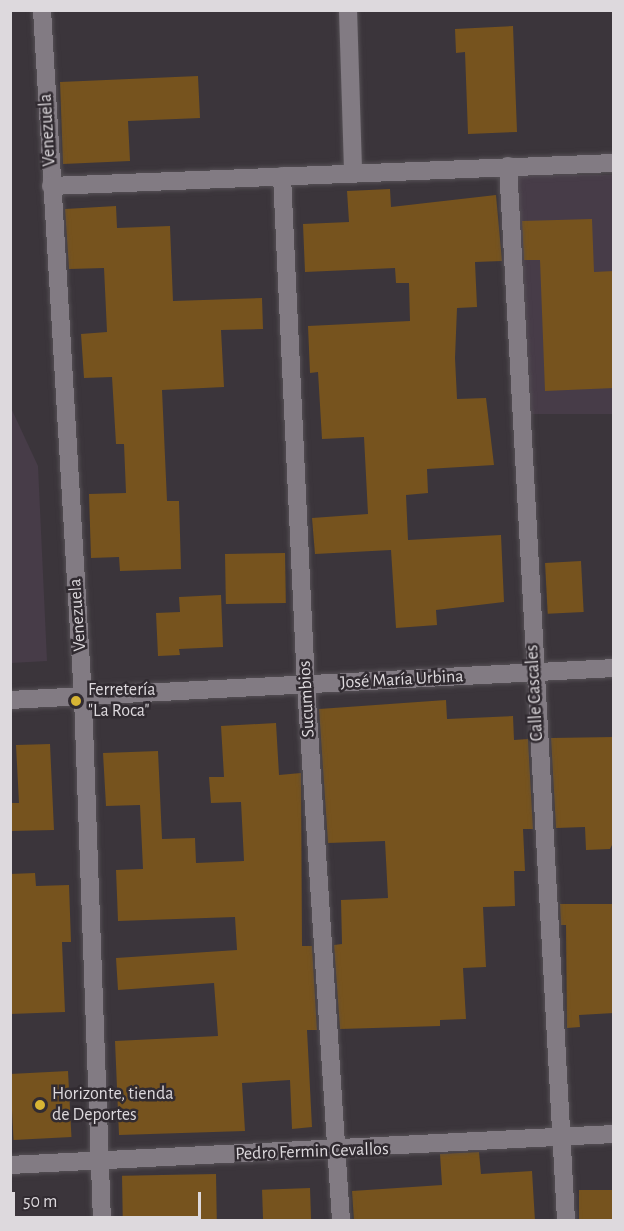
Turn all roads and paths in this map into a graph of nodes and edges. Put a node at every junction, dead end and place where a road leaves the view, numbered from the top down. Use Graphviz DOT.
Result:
graph roads {
  1 [pos="42,10"];
  2 [pos="348,10"];
  3 [pos="614,163"];
  4 [pos="508,166"];
  5 [pos="353,172"];
  6 [pos="282,176"];
  7 [pos="51,186"];
  8 [pos="614,668"];
  9 [pos="533,673"];
  10 [pos="306,685"];
  11 [pos="83,698"];
  12 [pos="10,700"];
  13 [pos="614,1134"];
  14 [pos="563,1138"];
  15 [pos="337,1152"];
  16 [pos="98,1159"];
  17 [pos="10,1165"];
  18 [pos="102,1221"];
  19 [pos="341,1221"];
  20 [pos="566,1221"];
  1 -- 7 [label="street, Venezuela"];
  2 -- 5 [label="street"];
  3 -- 4 [label="street"];
  4 -- 5 [label="street"];
  4 -- 9 [label="street, Calle Cascales"];
  5 -- 6 [label="street"];
  6 -- 7 [label="street"];
  6 -- 10 [label="street, Sucumbios"];
  7 -- 11 [label="street, Venezuela"];
  8 -- 9 [label="street, José María Urbina"];
  9 -- 10 [label="street, José María Urbina"];
  9 -- 14 [label="street, Calle Cascales"];
  10 -- 11 [label="street, José María Urbina"];
  10 -- 15 [label="street, Sucumbios"];
  11 -- 12 [label="street, José María Urbina"];
  11 -- 16 [label="street, Venezuela"];
  13 -- 14 [label="street, Pedro Fermin Cevallos"];
  14 -- 15 [label="street, Pedro Fermin Cevallos"];
  14 -- 20 [label="street, Calle Cascales"];
  15 -- 16 [label="street, Pedro Fermin Cevallos"];
  15 -- 19 [label="street, Sucumbios"];
  16 -- 17 [label="street, Pedro Fermin Cevallos"];
  16 -- 18 [label="street, Venezuela"];
}
